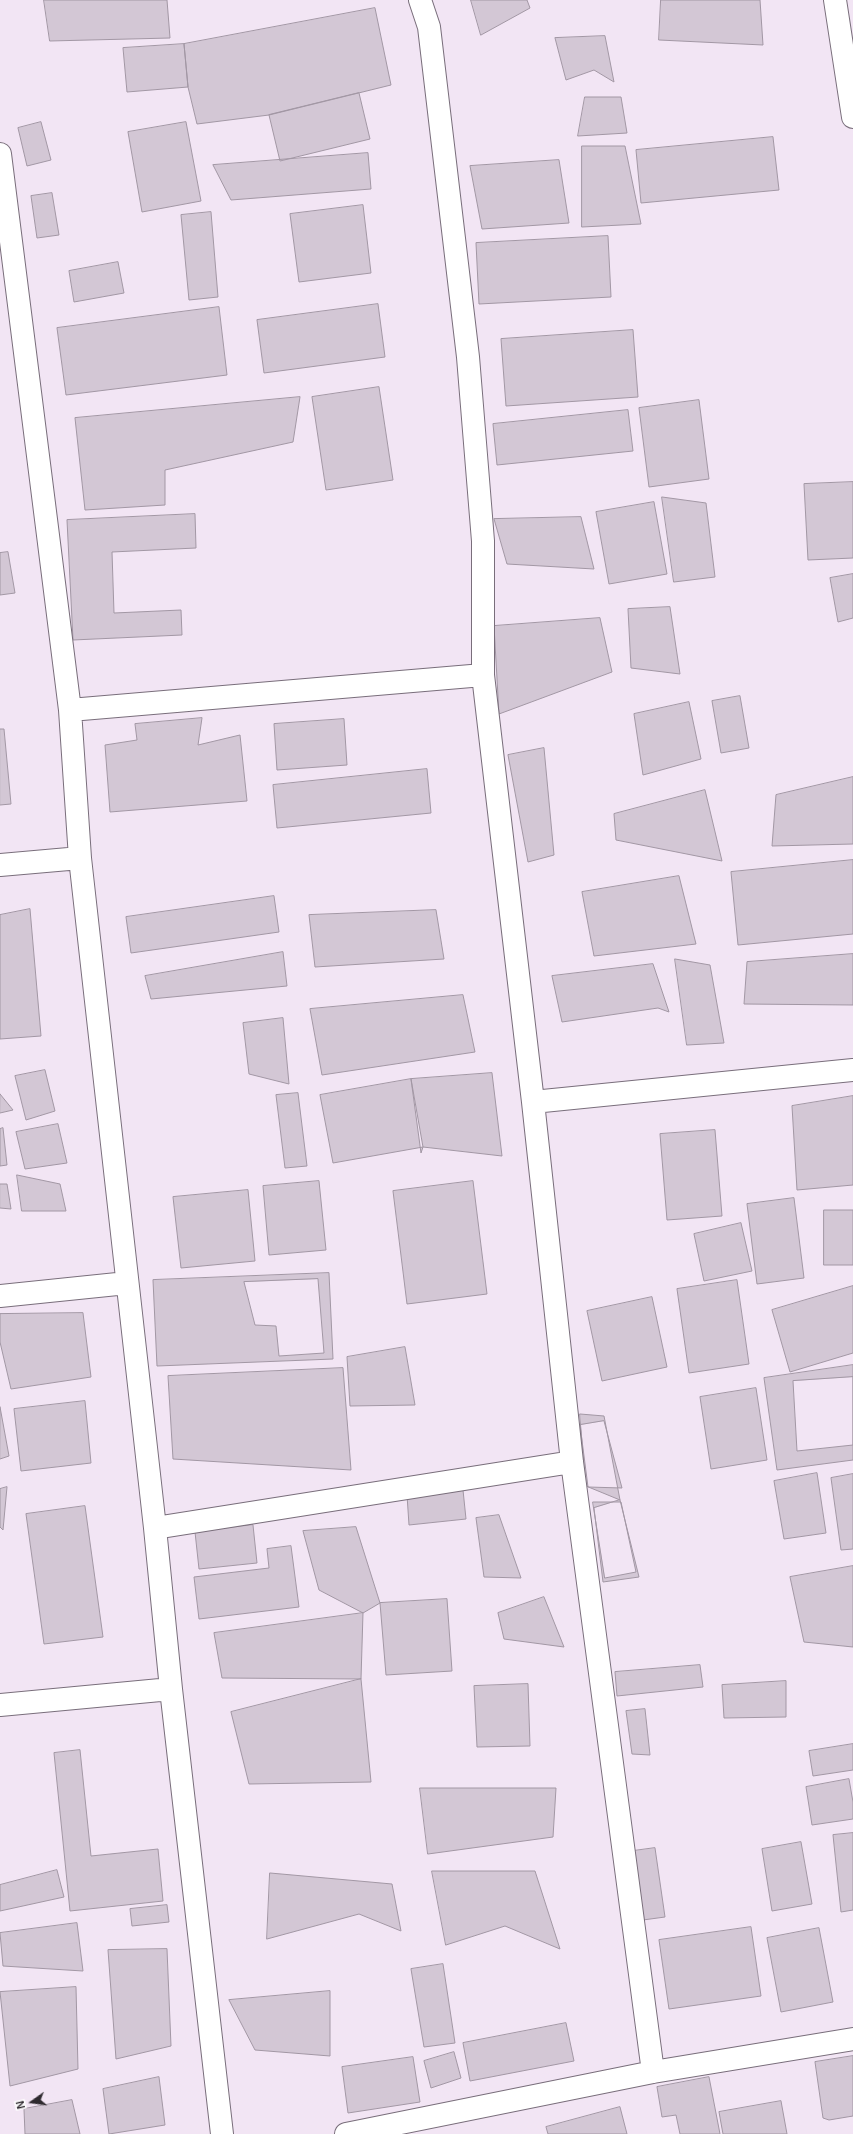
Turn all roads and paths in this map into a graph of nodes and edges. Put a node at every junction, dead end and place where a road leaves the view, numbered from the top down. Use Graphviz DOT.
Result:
graph roads {
  1 [pos="420,0"];
  2 [pos="834,0"];
  3 [pos="853,117"];
  4 [pos="0,154"];
  5 [pos="483,675"];
  6 [pos="70,710"];
  7 [pos="80,858"];
  8 [pos="0,865"];
  9 [pos="853,1070"];
  10 [pos="533,1102"];
  11 [pos="127,1283"];
  12 [pos="0,1296"];
  13 [pos="572,1462"];
  14 [pos="155,1528"];
  15 [pos="171,1689"];
  16 [pos="0,1705"];
  17 [pos="853,2039"];
  18 [pos="654,2072"];
  19 [pos="222,2134"];
  20 [pos="346,2134"];
  1 -- 5 [label="street"];
  2 -- 3 [label="street"];
  4 -- 6 [label="street"];
  5 -- 6 [label="street"];
  5 -- 10 [label="street"];
  6 -- 7 [label="street"];
  7 -- 8 [label="street"];
  7 -- 11 [label="street"];
  9 -- 10 [label="street"];
  10 -- 13 [label="street"];
  11 -- 12 [label="street"];
  11 -- 14 [label="street"];
  13 -- 14 [label="street"];
  13 -- 18 [label="street"];
  14 -- 15 [label="street"];
  15 -- 16 [label="street"];
  15 -- 19 [label="street"];
  17 -- 18 [label="street"];
  18 -- 20 [label="street"];
}
